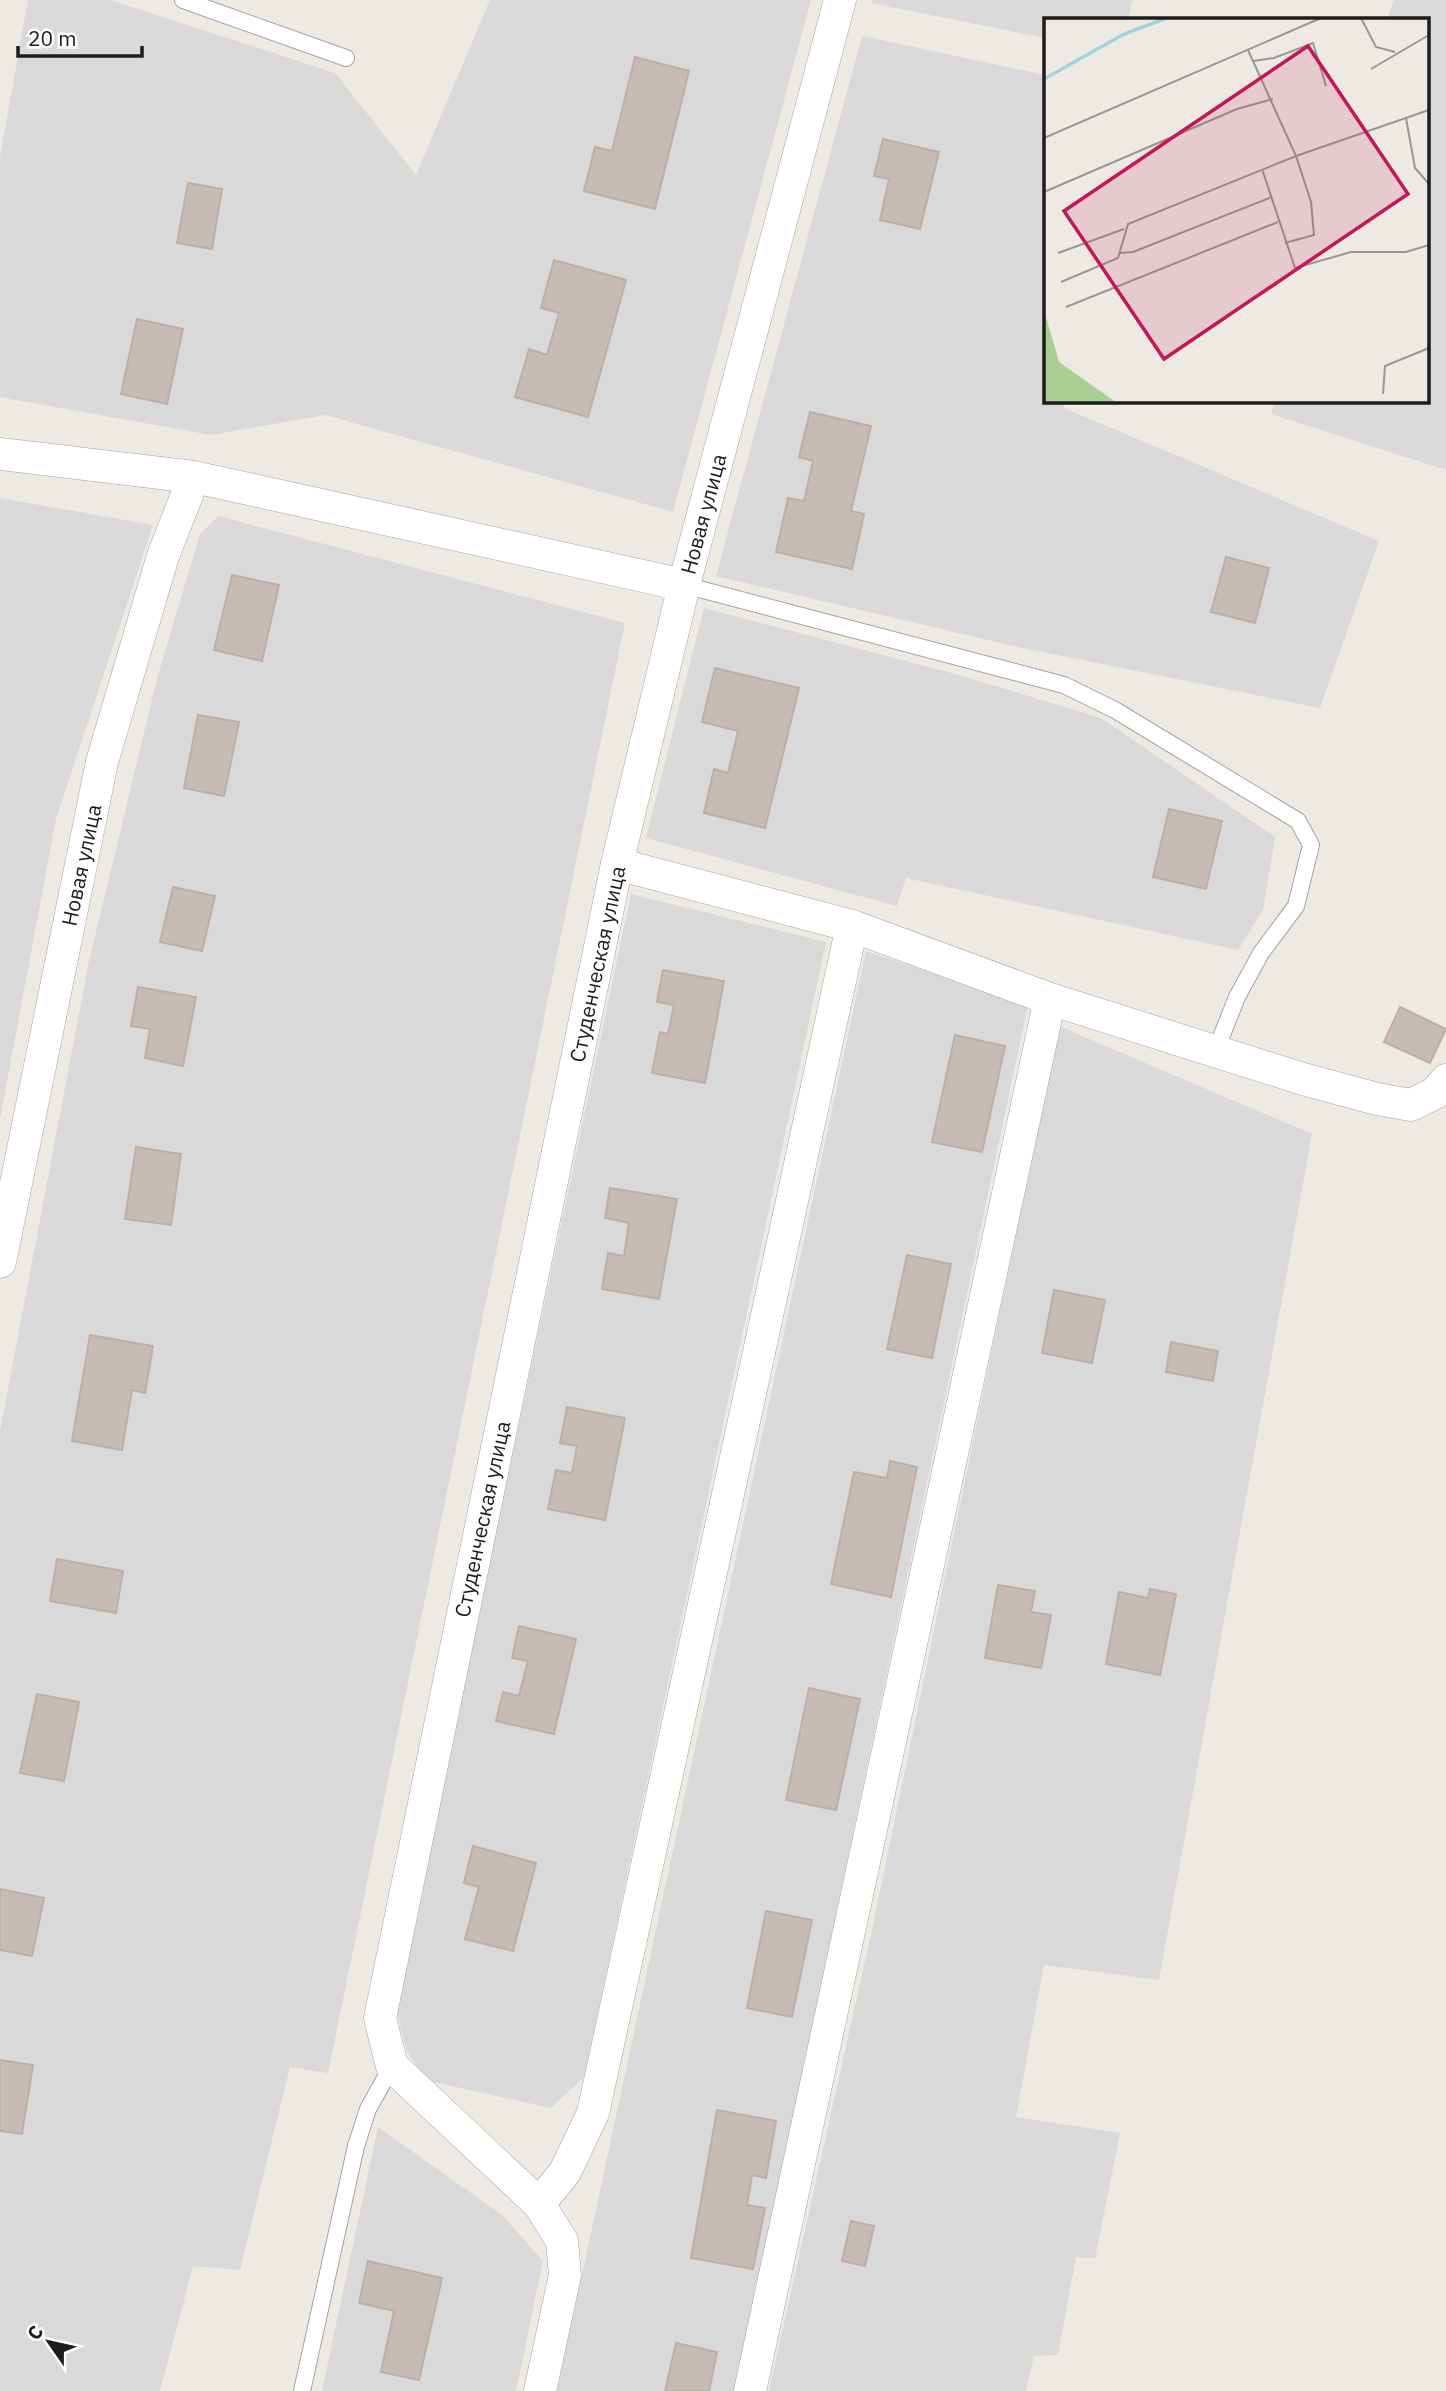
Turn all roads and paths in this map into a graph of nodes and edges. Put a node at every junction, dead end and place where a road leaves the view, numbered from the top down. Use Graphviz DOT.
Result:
graph roads {
  1 [pos="183,0"];
  2 [pos="840,0"];
  3 [pos="346,58"];
  4 [pos="0,454"];
  5 [pos="194,477"];
  6 [pos="684,585"];
  7 [pos="617,864"];
  8 [pos="852,926"];
  9 [pos="1050,999"];
  10 [pos="1216,1050"];
  11 [pos="1446,1080"];
  12 [pos="0,1262"];
  13 [pos="393,2066"];
  14 [pos="539,2204"];
  15 [pos="302,2391"];
  16 [pos="540,2391"];
  17 [pos="750,2391"];
  1 -- 3 [label="lane"];
  2 -- 6 [label="street, Новая улица"];
  4 -- 5 [label="street, Новая улица"];
  5 -- 6 [label="street, Новая улица"];
  5 -- 12 [label="street, Новая улица"];
  6 -- 7 [label="street, Студенческая улица"];
  6 -- 10 [label="lane"];
  7 -- 8 [label="street"];
  7 -- 13 [label="street, Студенческая улица"];
  8 -- 9 [label="street"];
  8 -- 14 [label="street"];
  9 -- 10 [label="street"];
  9 -- 17 [label="street"];
  10 -- 11 [label="street"];
  13 -- 14 [label="street"];
  13 -- 15 [label="lane"];
  14 -- 16 [label="street"];
}
